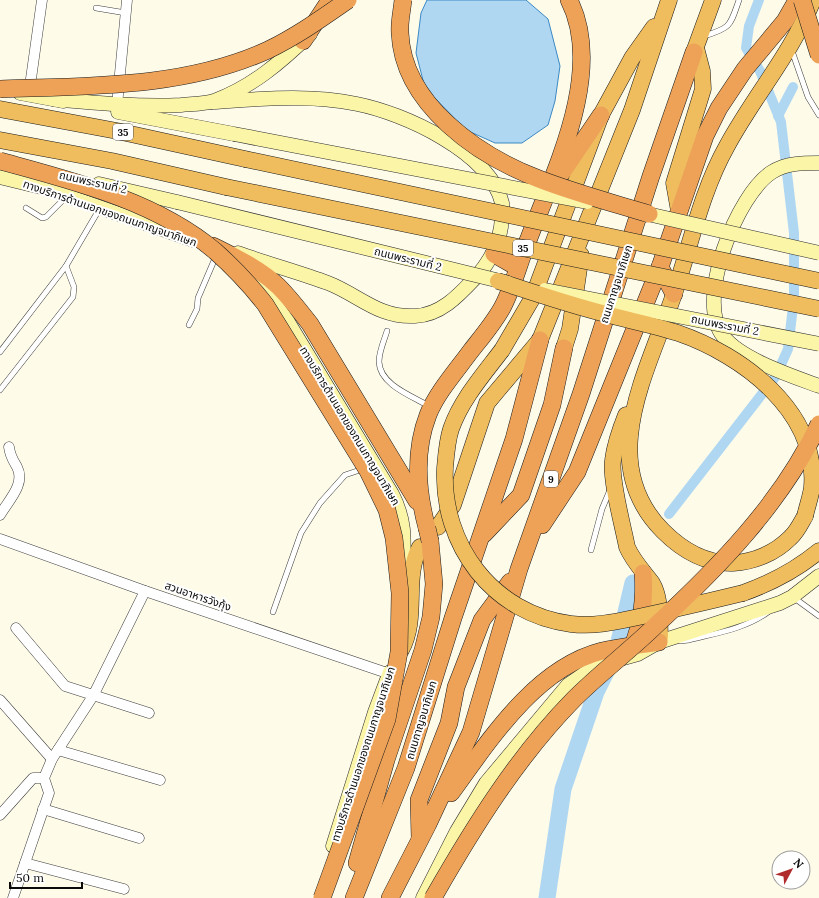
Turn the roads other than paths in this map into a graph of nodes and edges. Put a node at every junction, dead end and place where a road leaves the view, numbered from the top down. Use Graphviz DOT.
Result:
graph roads {
  1 [pos="42,0"];
  2 [pos="127,0"];
  3 [pos="330,0"];
  4 [pos="347,0"];
  5 [pos="403,0"];
  6 [pos="569,0"];
  7 [pos="713,0"];
  8 [pos="739,0"];
  9 [pos="797,0"];
  10 [pos="802,0"];
  11 [pos="813,0"];
  12 [pos="667,5"];
  13 [pos="96,8"];
  14 [pos="126,13"];
  15 [pos="302,41"];
  16 [pos="697,46"];
  17 [pos="790,46"];
  18 [pos="819,55"];
  19 [pos="0,90"];
  20 [pos="29,95"];
  21 [pos="53,99"];
  22 [pos="212,102"];
  23 [pos="117,105"];
  24 [pos="0,109"];
  25 [pos="819,114"];
  26 [pos="601,115"];
  27 [pos="0,140"];
  28 [pos="0,162"];
  29 [pos="819,163"];
  30 [pos="0,177"];
  31 [pos="67,196"];
  32 [pos="545,197"];
  33 [pos="26,208"];
  34 [pos="107,210"];
  35 [pos="679,211"];
  36 [pos="650,214"];
  37 [pos="586,227"];
  38 [pos="196,236"];
  39 [pos="217,253"];
  40 [pos="819,253"];
  41 [pos="494,254"];
  42 [pos="66,266"];
  43 [pos="517,267"];
  44 [pos="660,267"];
  45 [pos="498,281"];
  46 [pos="819,281"];
  47 [pos="674,294"];
  48 [pos="819,309"];
  49 [pos="189,325"];
  50 [pos="387,331"];
  51 [pos="540,340"];
  52 [pos="819,344"];
  53 [pos="564,348"];
  54 [pos="0,352"];
  55 [pos="819,386"];
  56 [pos="639,387"];
  57 [pos="0,390"];
  58 [pos="432,407"];
  59 [pos="819,424"];
  60 [pos="9,447"];
  61 [pos="375,465"];
  62 [pos="614,482"];
  63 [pos="0,515"];
  64 [pos="428,532"];
  65 [pos="0,538"];
  66 [pos="480,538"];
  67 [pos="528,545"];
  68 [pos="591,550"];
  69 [pos="819,551"];
  70 [pos="519,569"];
  71 [pos="819,576"];
  72 [pos="648,578"];
  73 [pos="145,591"];
  74 [pos="786,600"];
  75 [pos="273,612"];
  76 [pos="819,616"];
  77 [pos="16,628"];
  78 [pos="659,642"];
  79 [pos="633,649"];
  80 [pos="391,672"];
  81 [pos="93,696"];
  82 [pos="0,700"];
  83 [pos="149,712"];
  84 [pos="58,750"];
  85 [pos="52,759"];
  86 [pos="44,778"];
  87 [pos="160,780"];
  88 [pos="43,809"];
  89 [pos="1,811"];
  90 [pos="428,824"];
  91 [pos="139,838"];
  92 [pos="420,840"];
  93 [pos="25,863"];
  94 [pos="124,889"];
  95 [pos="13,898"];
  96 [pos="316,898"];
  97 [pos="322,898"];
  98 [pos="347,898"];
  99 [pos="354,898"];
  100 [pos="390,898"];
  101 [pos="423,898"];
  102 [pos="433,898"];
  1 -- 20 [label="street"];
  2 -- 14 [label="street"];
  3 -- 15 [label="highway"];
  4 -- 15 [label="main road"];
  4 -- 19 [label="highway, bridge"];
  5 -- 36 [label="highway, bridge"];
  6 -- 32 [label="highway"];
  7 -- 16 [label="highway, ถนนกาญจนาภิเษก / 9"];
  8 -- 16 [label="lane"];
  9 -- 35 [label="highway"];
  10 -- 18 [label="highway, bridge"];
  11 -- 17 [label="highway"];
  12 -- 26 [label="highway"];
  12 -- 37 [label="highway, ถนนกาญจนาภิเษก"];
  13 -- 14 [label="lane"];
  14 -- 23 [label="street"];
  15 -- 22 [label="main road"];
  16 -- 35 [label="highway"];
  16 -- 67 [label="highway, ถนนกาญจนาภิเษก / 9"];
  17 -- 25 [label="lane"];
  17 -- 47 [label="highway"];
  19 -- 20 [label="main road, 35"];
  20 -- 21 [label="main road, 35"];
  21 -- 23 [label="main road"];
  21 -- 36 [label="main road, 35, bridge"];
  22 -- 23 [label="main road"];
  22 -- 41 [label="main road"];
  24 -- 46 [label="highway, 35, bridge"];
  26 -- 32 [label="highway"];
  26 -- 69 [label="highway, bridge"];
  27 -- 48 [label="highway, 35, bridge"];
  28 -- 45 [label="main road, ถนนพระรามที่ 2, bridge"];
  28 -- 97 [label="highway, bridge"];
  29 -- 55 [label="main road"];
  30 -- 31 [label="main road, ทางบริการด้านนอกของถนนกาญจนาภิเษก"];
  31 -- 33 [label="lane"];
  31 -- 34 [label="main road, ทางบริการด้านนอกของถนนกาญจนาภิเษก"];
  32 -- 43 [label="highway"];
  34 -- 38 [label="main road"];
  34 -- 39 [label="main road, ทางบริการด้านนอกของถนนกาญจนาภิเษก"];
  34 -- 42 [label="lane"];
  35 -- 44 [label="highway"];
  36 -- 40 [label="main road, 35, bridge"];
  37 -- 51 [label="highway, ถนนกาญจนาภิเษก"];
  37 -- 53 [label="highway, ถนนกาญจนาภิเษก"];
  38 -- 41 [label="main road"];
  38 -- 64 [label="highway"];
  39 -- 49 [label="lane"];
  39 -- 61 [label="main road, ทางบริการด้านนอกของถนนกาญจนาภิเษก"];
  41 -- 43 [label="highway"];
  42 -- 54 [label="lane"];
  42 -- 57 [label="lane"];
  43 -- 58 [label="highway"];
  44 -- 47 [label="highway"];
  44 -- 67 [label="highway"];
  45 -- 52 [label="main road, ถนนพระรามที่ 2, bridge"];
  45 -- 56 [label="highway, bridge"];
  47 -- 56 [label="highway"];
  50 -- 58 [label="lane"];
  51 -- 64 [label="highway"];
  51 -- 66 [label="highway, ถนนกาญจนาภิเษก"];
  53 -- 66 [label="highway, ถนนกาญจนาภิเษก"];
  56 -- 62 [label="highway"];
  58 -- 64 [label="highway"];
  59 -- 102 [label="highway, bridge"];
  60 -- 63 [label="street"];
  61 -- 75 [label="lane"];
  61 -- 80 [label="main road, ทางบริการด้านนอกของถนนกาญจนาภิเษก"];
  62 -- 68 [label="lane"];
  62 -- 72 [label="highway"];
  64 -- 80 [label="highway"];
  64 -- 98 [label="highway"];
  65 -- 73 [label="street, สวนอาหารวังกุ้ง"];
  66 -- 99 [label="highway, ถนนกาญจนาภิเษก"];
  67 -- 70 [label="highway, ถนนกาญจนาภิเษก / 9"];
  70 -- 90 [label="highway, ถนนกาญจนาภิเษก / 9"];
  70 -- 92 [label="highway, ถนนกาญจนาภิเษก / 9"];
  71 -- 74 [label="main road"];
  72 -- 78 [label="highway"];
  72 -- 79 [label="highway"];
  73 -- 80 [label="street, สวนอาหารวังกุ้ง"];
  73 -- 81 [label="street"];
  74 -- 76 [label="lane"];
  74 -- 78 [label="main road"];
  77 -- 81 [label="street"];
  78 -- 79 [label="highway"];
  79 -- 90 [label="highway"];
  79 -- 101 [label="main road, bridge"];
  80 -- 96 [label="main road, ทางบริการด้านนอกของถนนกาญจนาภิเษก"];
  81 -- 83 [label="street"];
  81 -- 84 [label="street"];
  82 -- 85 [label="street"];
  84 -- 85 [label="street"];
  84 -- 87 [label="street"];
  85 -- 86 [label="street"];
  86 -- 88 [label="street"];
  86 -- 89 [label="street"];
  88 -- 91 [label="street"];
  88 -- 93 [label="street"];
  90 -- 92 [label="highway, ถนนกาญจนาภิเษก / 9"];
  92 -- 100 [label="highway, ถนนกาญจนาภิเษก / 9"];
  93 -- 94 [label="street"];
  93 -- 95 [label="street"];
}
